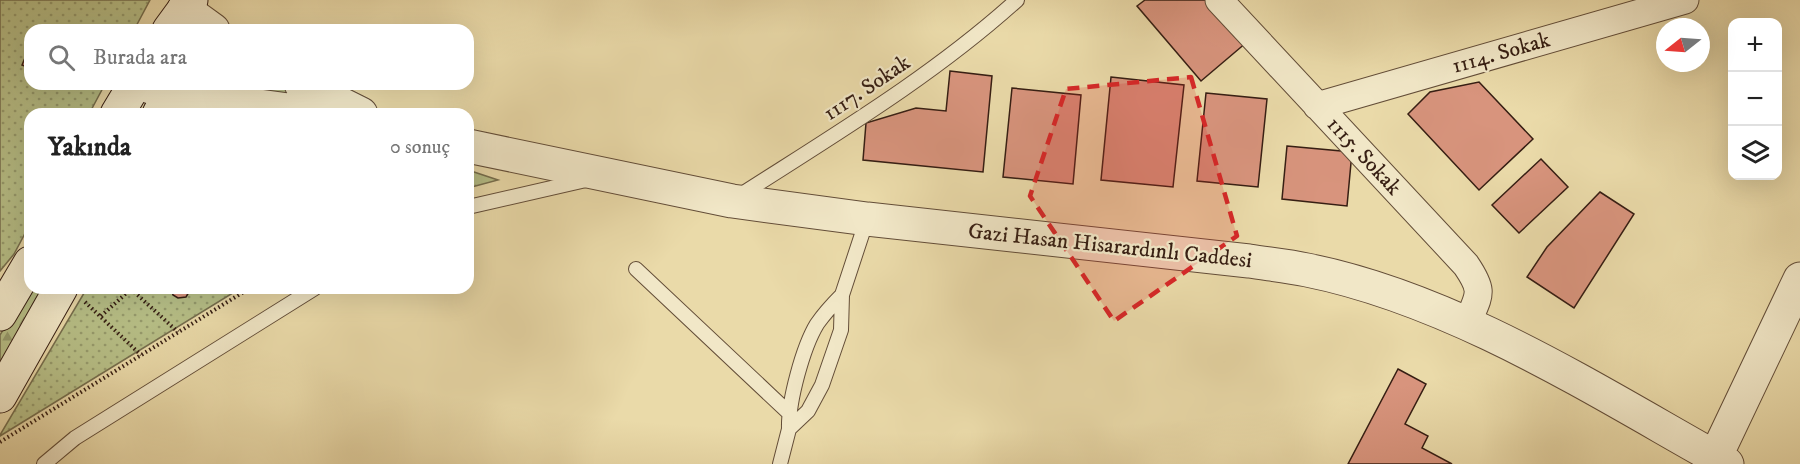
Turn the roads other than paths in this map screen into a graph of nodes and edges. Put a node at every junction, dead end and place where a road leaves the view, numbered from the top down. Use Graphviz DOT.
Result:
graph roads {
  1 [pos="1017,0"];
  2 [pos="1219,0"];
  3 [pos="1685,0"];
  4 [pos="131,90"];
  5 [pos="313,90"];
  6 [pos="162,94"];
  7 [pos="1317,106"];
  8 [pos="121,108"];
  9 [pos="271,108"];
  10 [pos="349,108"];
  11 [pos="474,147"];
  12 [pos="608,176"];
  13 [pos="732,201"];
  14 [pos="474,206"];
  15 [pos="867,219"];
  16 [pos="636,269"];
  17 [pos="17,276"];
  18 [pos="1800,279"];
  19 [pos="70,294"];
  20 [pos="305,294"];
  21 [pos="842,295"];
  22 [pos="0,314"];
  23 [pos="1467,324"];
  24 [pos="0,396"];
  25 [pos="789,413"];
  26 [pos="789,429"];
  27 [pos="1718,462"];
  28 [pos="44,464"];
  29 [pos="780,464"];
  1 -- 13 [label="lane, 1117. Sokak"];
  2 -- 7 [label="street, 1115. Sokak"];
  3 -- 7 [label="street, 1114. Sokak"];
  4 -- 8 [label="street"];
  5 -- 10 [label="street"];
  6 -- 9 [label="street"];
  7 -- 23 [label="street, 1115. Sokak"];
  11 -- 12 [label="street, Gazi Hasan Hisarardınlı Caddesi"];
  12 -- 13 [label="street, Gazi Hasan Hisarardınlı Caddesi"];
  12 -- 14 [label="lane"];
  13 -- 15 [label="street, Gazi Hasan Hisarardınlı Caddesi"];
  15 -- 21 [label="lane"];
  15 -- 23 [label="street, Gazi Hasan Hisarardınlı Caddesi"];
  16 -- 25 [label="lane"];
  17 -- 22 [label="street"];
  18 -- 27 [label="street"];
  19 -- 24 [label="street"];
  20 -- 28 [label="lane"];
  21 -- 25 [label="lane"];
  21 -- 26 [label="lane"];
  23 -- 27 [label="street, Gazi Hasan Hisarardınlı Caddesi"];
  25 -- 26 [label="lane"];
  26 -- 29 [label="lane"];
}
